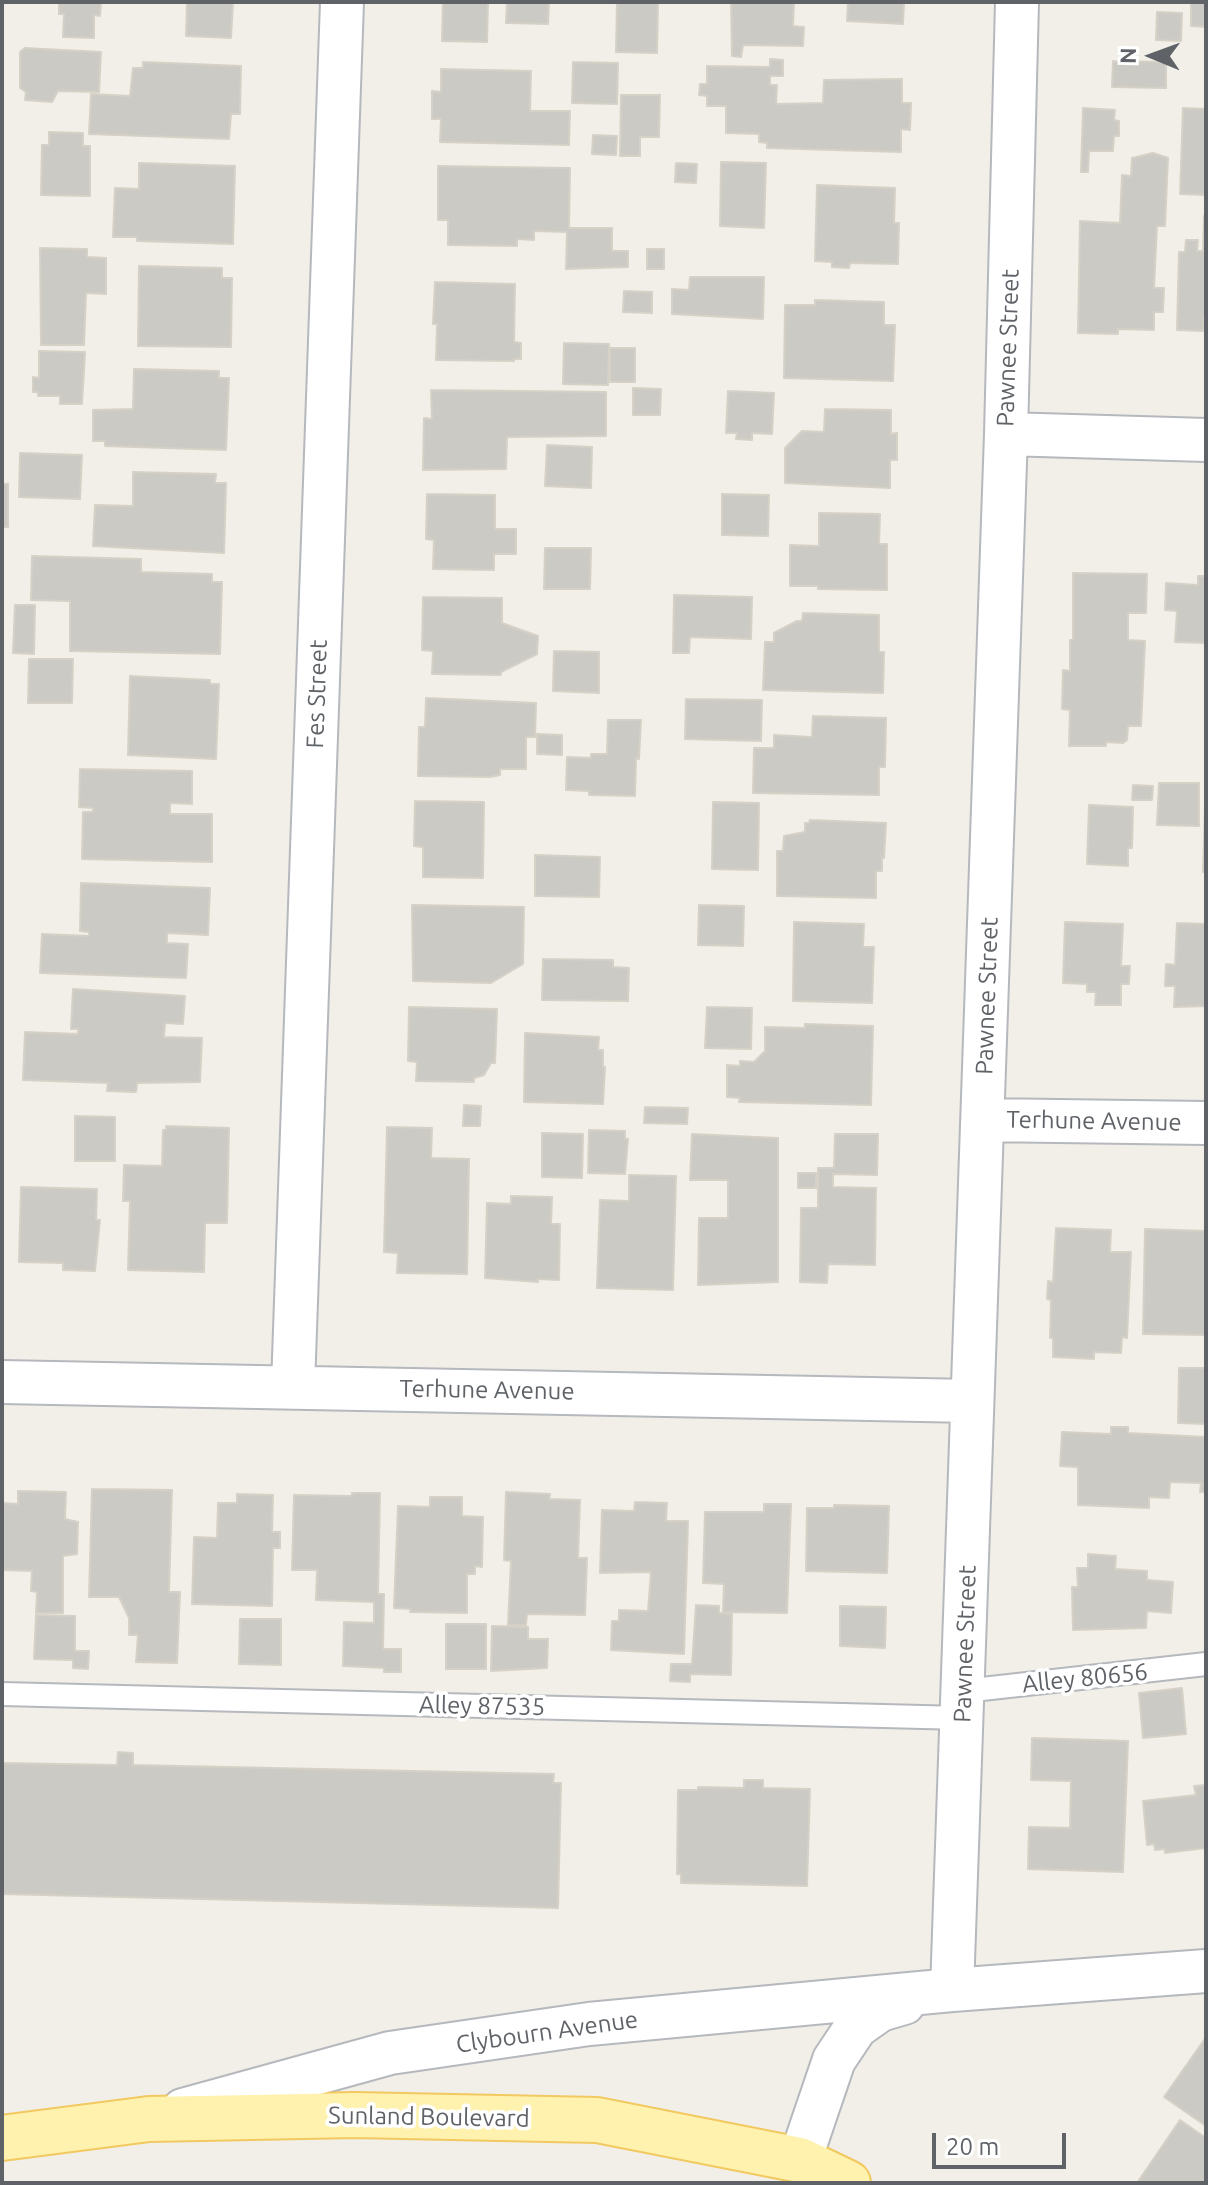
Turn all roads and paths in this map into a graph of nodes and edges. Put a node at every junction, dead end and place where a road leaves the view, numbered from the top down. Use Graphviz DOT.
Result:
graph roads {
  1 [pos="342,2"];
  2 [pos="1017,2"];
  3 [pos="1006,434"];
  4 [pos="1206,440"];
  5 [pos="983,1120"];
  6 [pos="1206,1123"];
  7 [pos="2,1382"];
  8 [pos="293,1386"];
  9 [pos="972,1401"];
  10 [pos="1206,1664"];
  11 [pos="2,1694"];
  12 [pos="963,1705"];
  13 [pos="1206,1971"];
  14 [pos="952,1990"];
  15 [pos="149,2119"];
  16 [pos="2,2138"];
  17 [pos="800,2160"];
  18 [pos="848,2183"];
  1 -- 8 [label="street, Fes Street"];
  2 -- 3 [label="street, Pawnee Street"];
  3 -- 4 [label="street"];
  3 -- 5 [label="street, Pawnee Street"];
  5 -- 6 [label="street, Terhune Avenue"];
  5 -- 9 [label="street, Pawnee Street"];
  7 -- 8 [label="street, Terhune Avenue"];
  8 -- 9 [label="street, Terhune Avenue"];
  9 -- 12 [label="street, Pawnee Street"];
  10 -- 12 [label="lane, Alley 80656"];
  11 -- 12 [label="lane, Alley 87535"];
  12 -- 14 [label="street, Pawnee Street"];
  13 -- 14 [label="street, Clybourn Avenue"];
  14 -- 15 [label="street, Clybourn Avenue"];
  14 -- 17 [label="street, Clybourn Avenue"];
  15 -- 16 [label="main road, Sunland Boulevard"];
  15 -- 17 [label="main road, Sunland Boulevard"];
  17 -- 18 [label="main road, Sunland Boulevard"];
}
